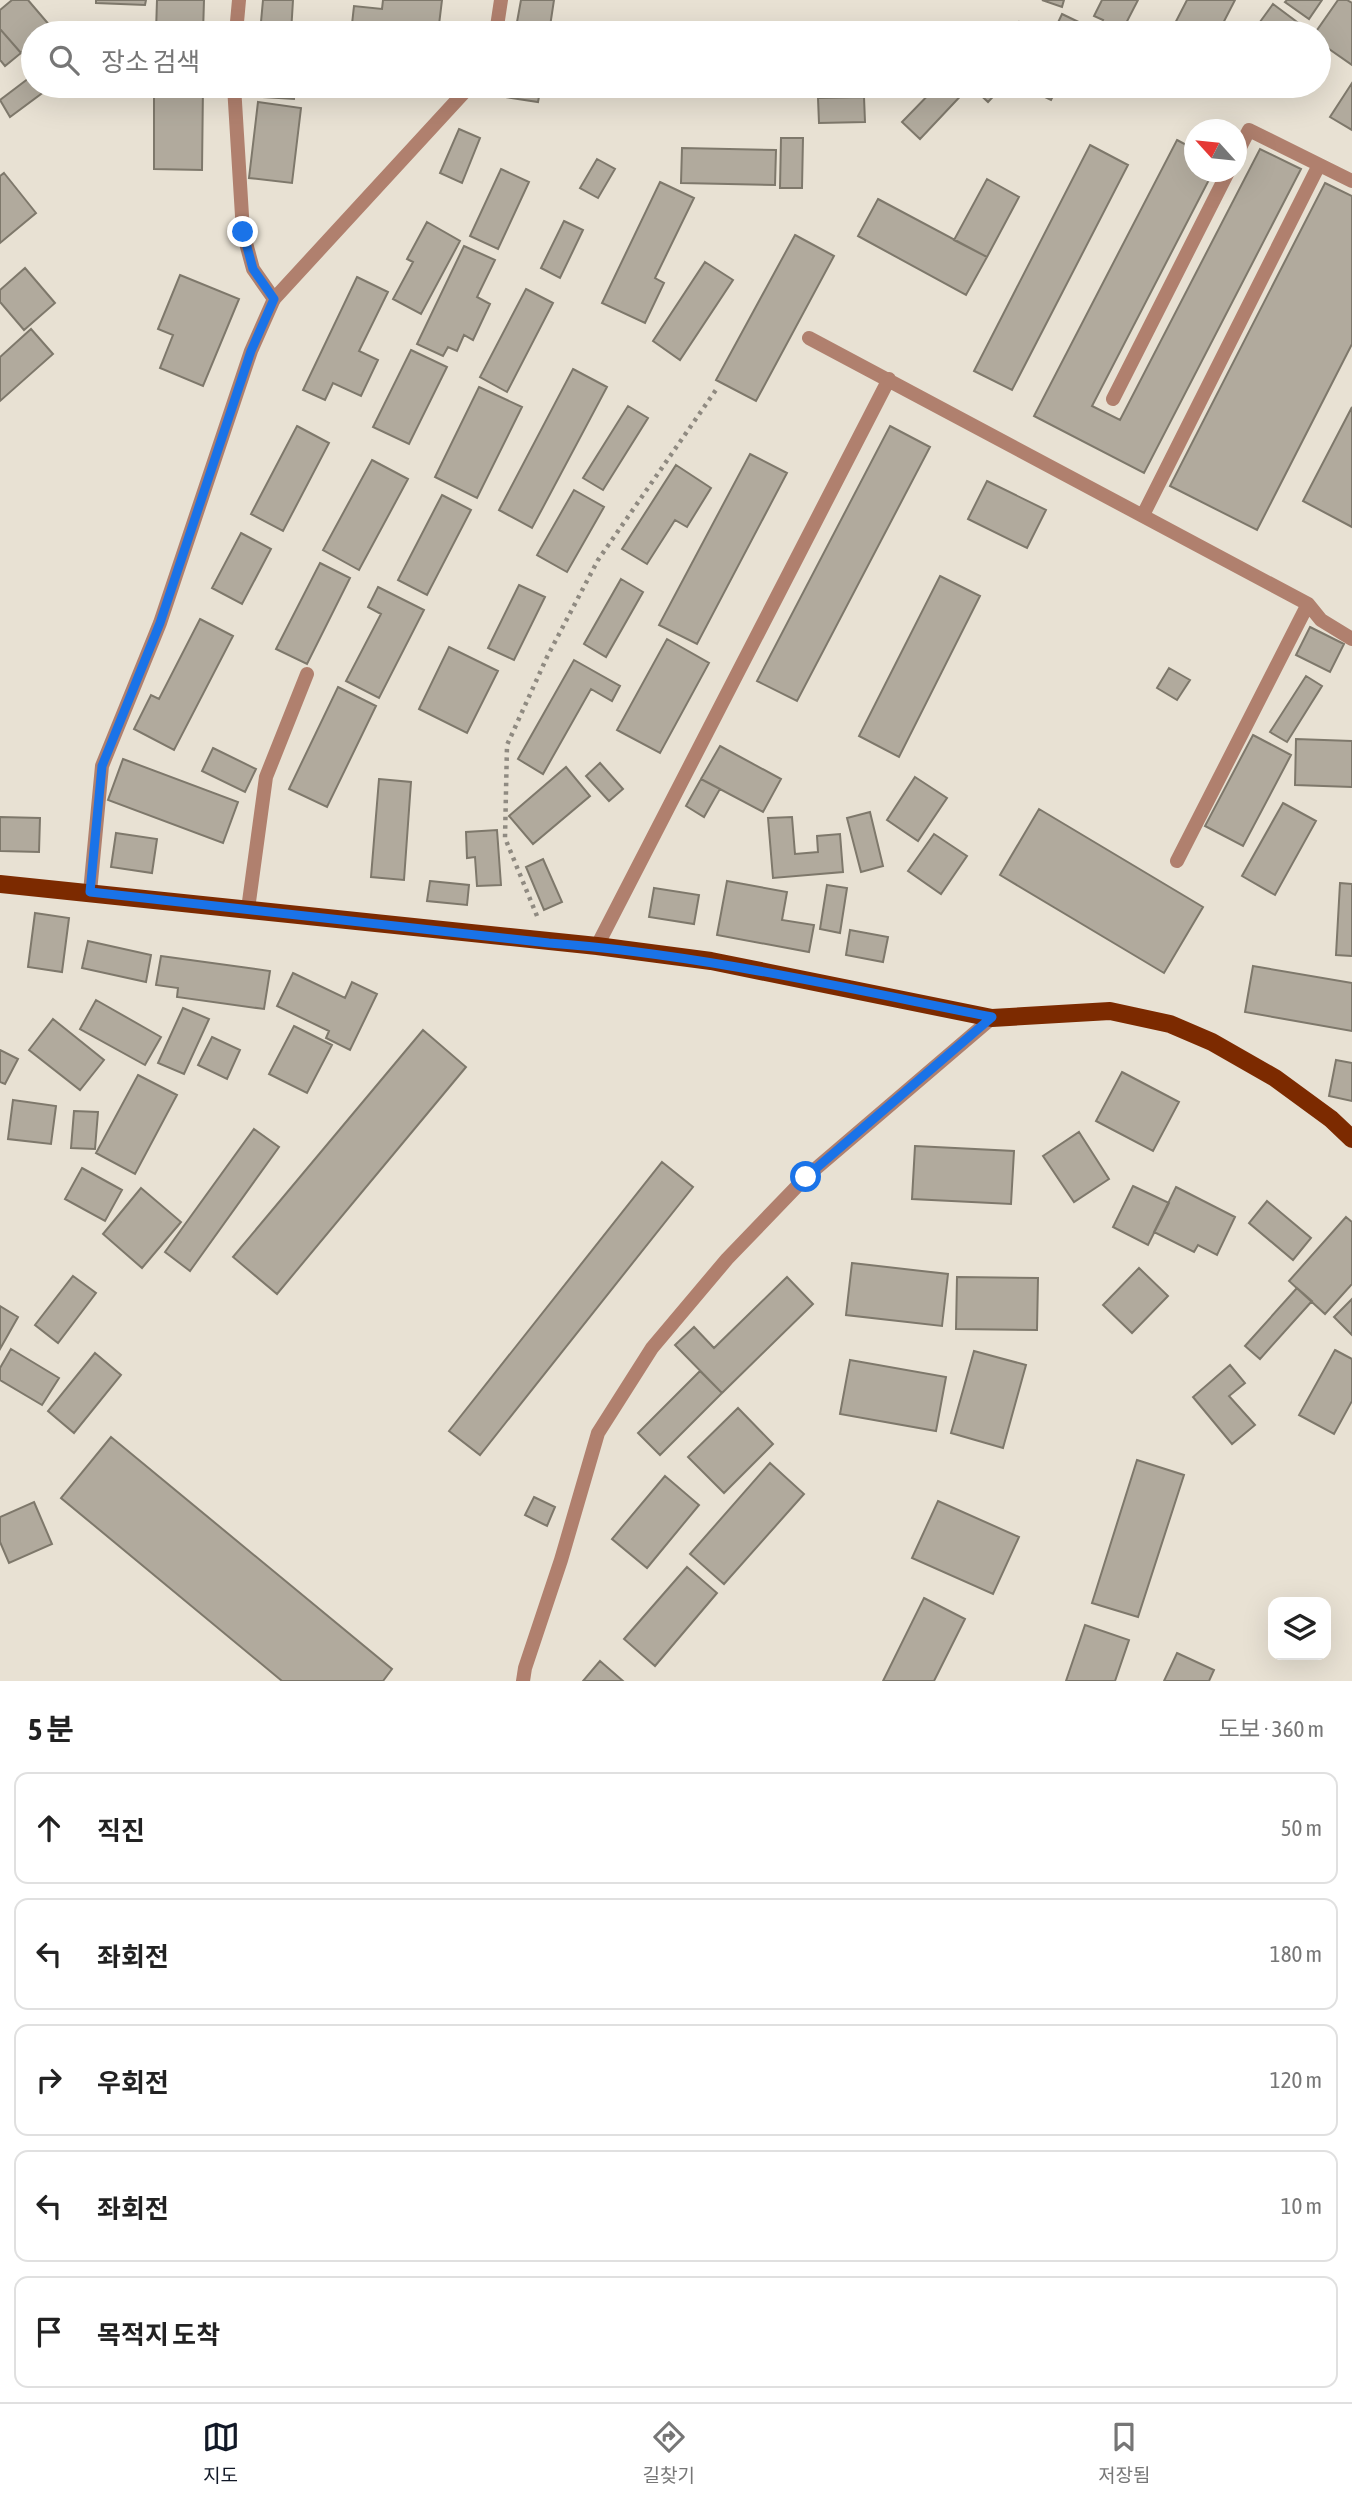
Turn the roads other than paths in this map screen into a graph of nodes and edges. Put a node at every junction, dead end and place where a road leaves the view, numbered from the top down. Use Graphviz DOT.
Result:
graph roads {
  1 [pos="239,0"];
  2 [pos="501,0"];
  3 [pos="237,21"];
  4 [pos="498,21"];
  5 [pos="235,98"];
  6 [pos="459,98"];
  7 [pos="1247,134"];
  8 [pos="1320,165"];
  9 [pos="1352,181"];
  10 [pos="1223,182"];
  11 [pos="274,299"];
  12 [pos="809,338"];
  13 [pos="888,379"];
  14 [pos="1113,399"];
  15 [pos="1143,514"];
  16 [pos="1308,604"];
  17 [pos="1352,639"];
  18 [pos="307,674"];
  19 [pos="1177,861"];
  20 [pos="0,884"];
  21 [pos="90,892"];
  22 [pos="248,909"];
  23 [pos="597,946"];
  24 [pos="992,1017"];
  25 [pos="1352,1139"];
  26 [pos="523,1681"];
  1 -- 3 [label="street"];
  2 -- 4 [label="street"];
  5 -- 11 [label="street"];
  6 -- 11 [label="street"];
  7 -- 8 [label="street"];
  8 -- 9 [label="street"];
  8 -- 15 [label="street"];
  10 -- 14 [label="street"];
  11 -- 21 [label="street"];
  12 -- 13 [label="street"];
  13 -- 15 [label="street"];
  13 -- 23 [label="street"];
  15 -- 16 [label="street"];
  16 -- 17 [label="street"];
  16 -- 19 [label="street"];
  18 -- 22 [label="street"];
  20 -- 21 [label="main road"];
  21 -- 22 [label="main road"];
  22 -- 23 [label="main road"];
  23 -- 24 [label="main road"];
  24 -- 25 [label="main road"];
  24 -- 26 [label="street"];
}
